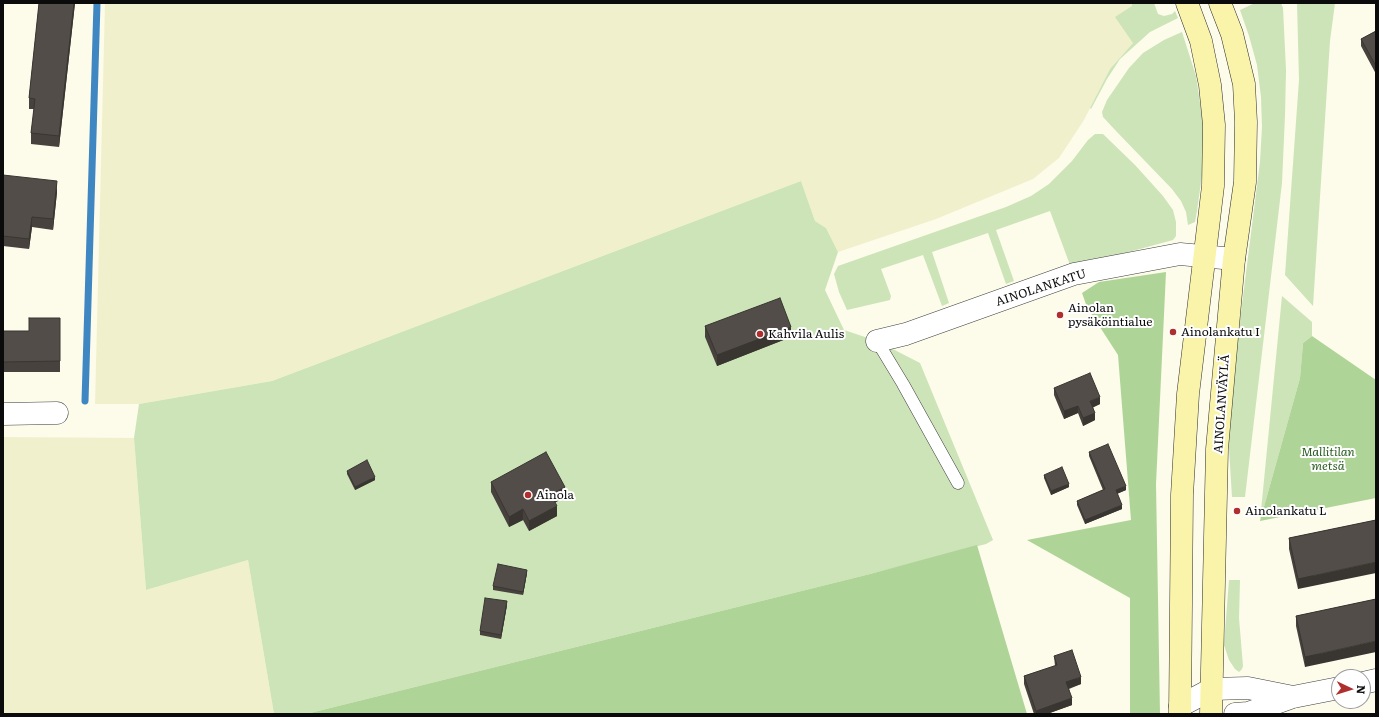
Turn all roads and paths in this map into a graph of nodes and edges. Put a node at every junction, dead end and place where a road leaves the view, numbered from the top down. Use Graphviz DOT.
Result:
graph roads {
  1 [pos="1187,3"];
  2 [pos="1220,3"];
  3 [pos="1206,256"];
  4 [pos="1234,259"];
  5 [pos="877,341"];
  6 [pos="3,414"];
  7 [pos="57,414"];
  8 [pos="958,483"];
  9 [pos="1212,689"];
  10 [pos="1331,690"];
  11 [pos="1293,697"];
  12 [pos="1180,710"];
  13 [pos="1204,714"];
  14 [pos="1211,714"];
  15 [pos="1235,714"];
  1 -- 3 [label="main road"];
  2 -- 4 [label="main road, AINOLANVÄYLÄ"];
  3 -- 4 [label="street, AINOLANKATU"];
  3 -- 5 [label="street, AINOLANKATU"];
  3 -- 12 [label="main road"];
  4 -- 9 [label="main road, AINOLANVÄYLÄ"];
  5 -- 8 [label="lane"];
  6 -- 7 [label="street"];
  9 -- 11 [label="street"];
  9 -- 12 [label="street"];
  9 -- 14 [label="main road, AINOLANVÄYLÄ"];
  10 -- 11 [label="street"];
  11 -- 15 [label="street"];
  12 -- 13 [label="street"];
}
